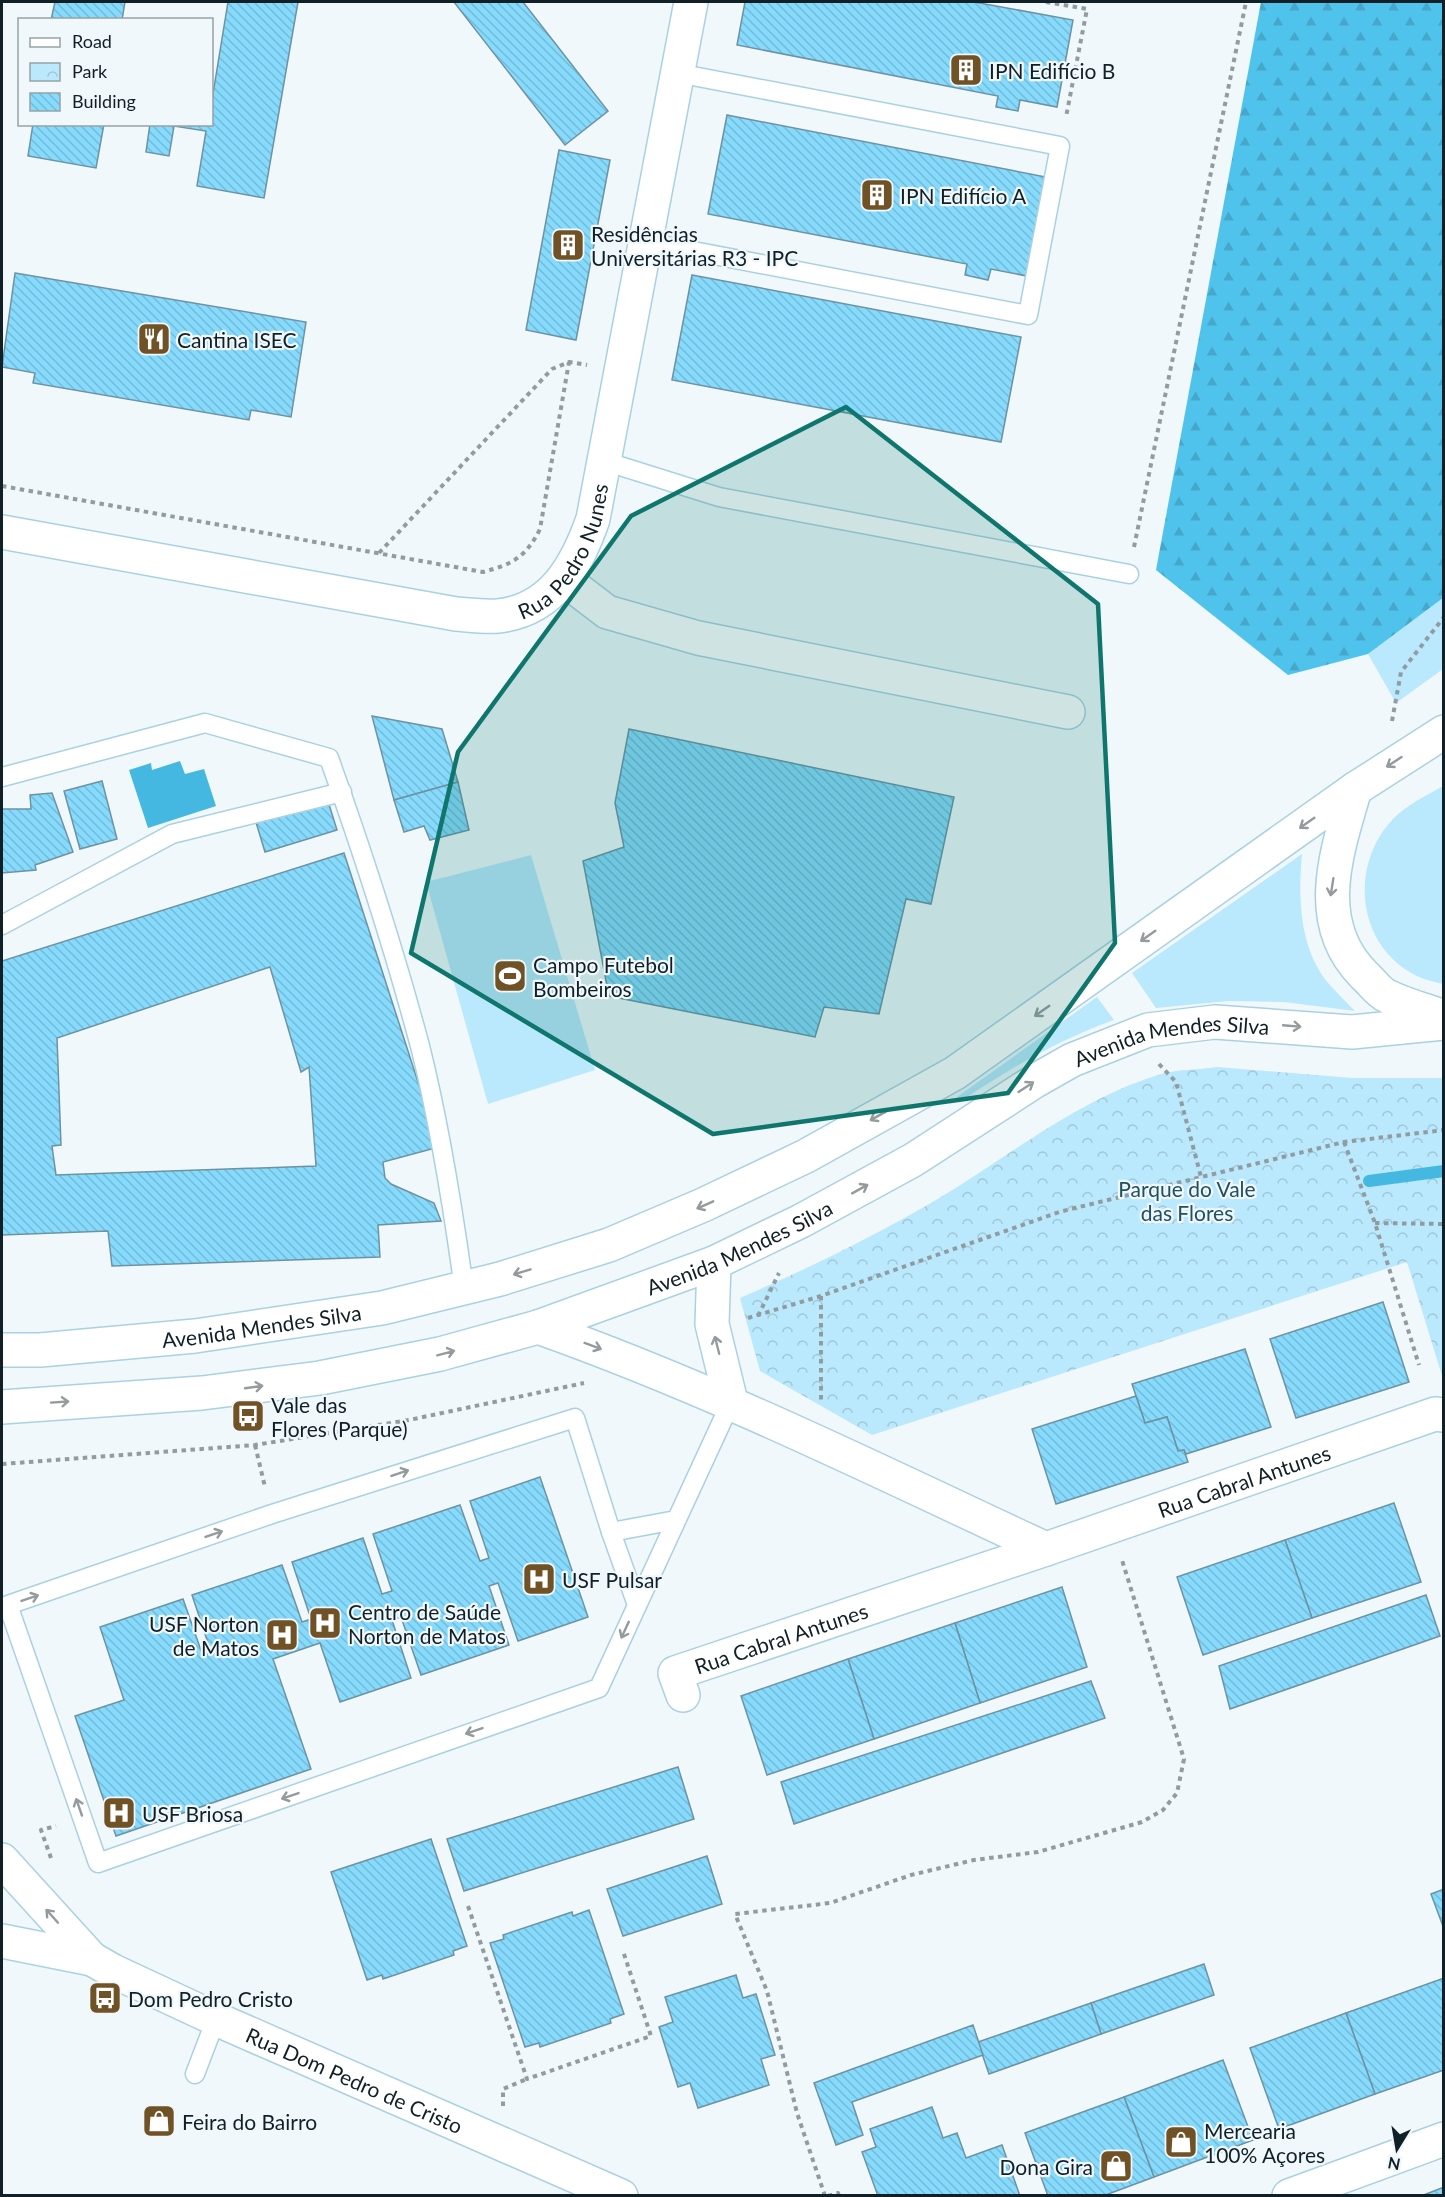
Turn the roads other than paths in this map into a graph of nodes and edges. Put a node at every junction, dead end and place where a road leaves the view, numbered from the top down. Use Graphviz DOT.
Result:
graph roads {
  1 [pos="691,2"];
  2 [pos="678,73"];
  3 [pos="646,242"];
  4 [pos="604,461"];
  5 [pos="2,532"];
  6 [pos="1129,574"];
  7 [pos="565,580"];
  8 [pos="1068,712"];
  9 [pos="1443,732"];
  10 [pos="2,777"];
  11 [pos="1355,789"];
  12 [pos="342,792"];
  13 [pos="2,925"];
  14 [pos="1443,1017"];
  15 [pos="1443,1023"];
  16 [pos="714,1263"];
  17 [pos="464,1289"];
  18 [pos="538,1327"];
  19 [pos="2,1350"];
  20 [pos="731,1402"];
  21 [pos="2,1407"];
  22 [pos="1443,1415"];
  23 [pos="676,1520"];
  24 [pos="611,1532"];
  25 [pos="1046,1549"];
  26 [pos="637,1605"];
  27 [pos="683,1695"];
  28 [pos="2,1860"];
  29 [pos="2,1941"];
  30 [pos="92,1959"];
  31 [pos="216,2019"];
  32 [pos="195,2074"];
  33 [pos="1443,2139"];
  34 [pos="621,2196"];
  35 [pos="1289,2196"];
  1 -- 2 [label="street, Rua Pedro Nunes"];
  2 -- 3 [label="street, Rua Pedro Nunes"];
  2 -- 3 [label="lane"];
  3 -- 4 [label="street, Rua Pedro Nunes"];
  4 -- 6 [label="lane"];
  4 -- 7 [label="street, Rua Pedro Nunes"];
  5 -- 7 [label="street, Rua Pedro Nunes"];
  7 -- 8 [label="street"];
  9 -- 11 [label="street, Avenida Mendes Silva, one-way"];
  10 -- 12 [label="lane"];
  11 -- 14 [label="street, one-way"];
  11 -- 17 [label="street, Avenida Mendes Silva, one-way"];
  12 -- 13 [label="lane"];
  12 -- 17 [label="lane"];
  16 -- 15 [label="street, Avenida Mendes Silva, one-way"];
  16 -- 18 [label="street, Avenida Mendes Silva"];
  20 -- 16 [label="street, one-way"];
  17 -- 19 [label="street, Avenida Mendes Silva"];
  18 -- 20 [label="street, one-way"];
  21 -- 18 [label="street, Avenida Mendes Silva, one-way"];
  20 -- 23 [label="lane"];
  20 -- 25 [label="street"];
  22 -- 25 [label="street, Rua Cabral Antunes"];
  23 -- 24 [label="lane"];
  23 -- 26 [label="lane"];
  24 -- 26 [label="lane"];
  26 -- 24 [label="lane, one-way"];
  25 -- 27 [label="street, Rua Cabral Antunes"];
  30 -- 28 [label="street, Rua Dom Pedro de Cristo, one-way"];
  29 -- 30 [label="street, Rua Dom Pedro de Cristo"];
  30 -- 31 [label="street, Rua Dom Pedro de Cristo"];
  31 -- 32 [label="lane"];
  31 -- 34 [label="street, Rua Dom Pedro de Cristo"];
  33 -- 35 [label="street"];
}
